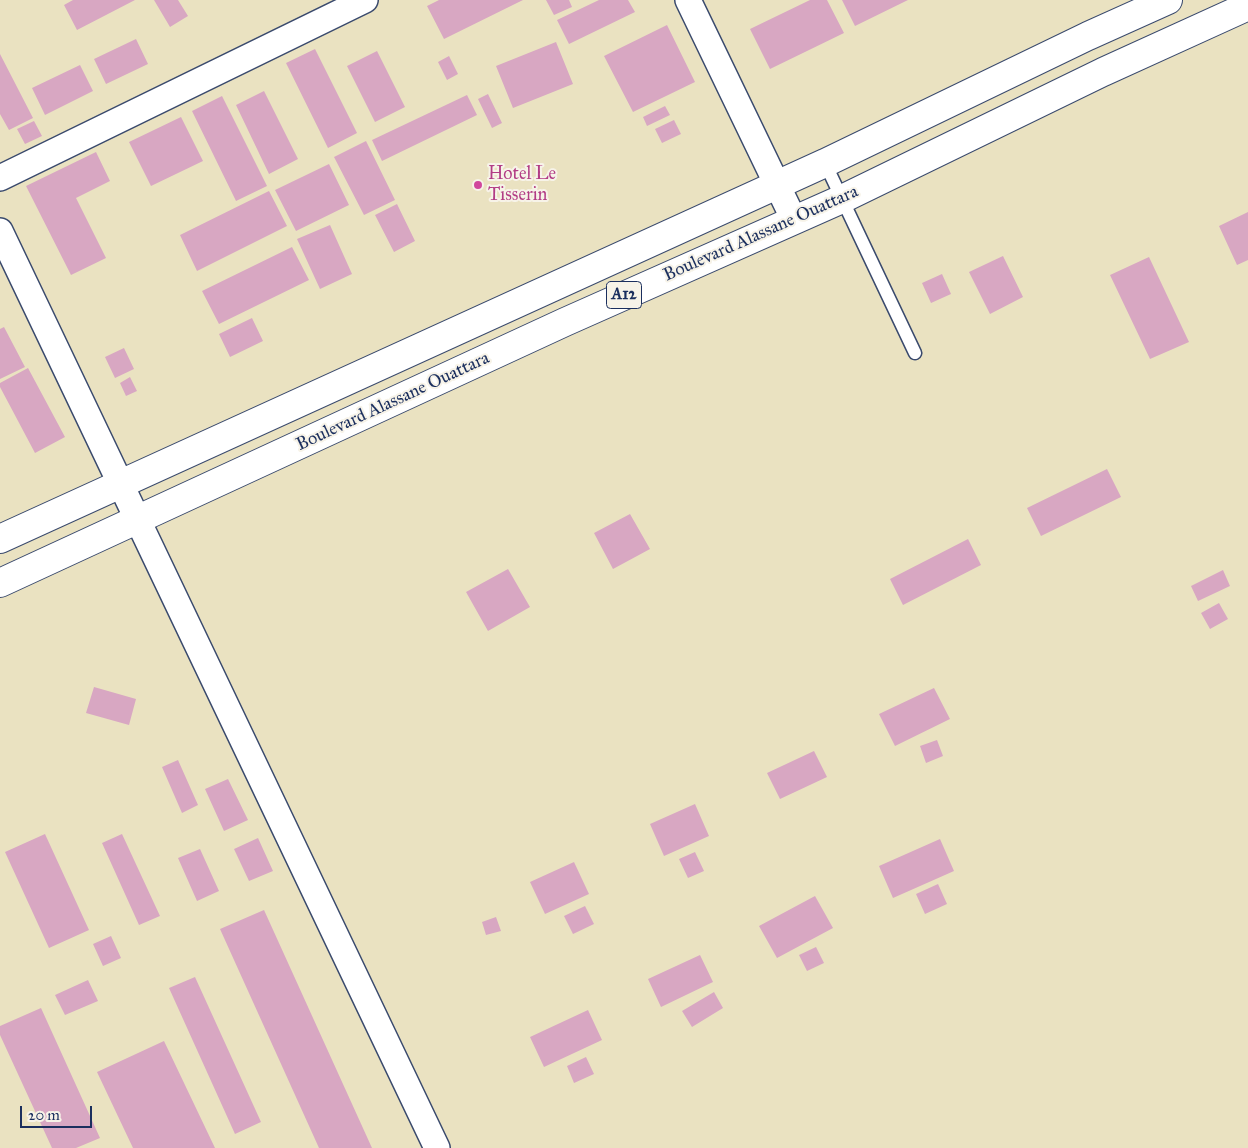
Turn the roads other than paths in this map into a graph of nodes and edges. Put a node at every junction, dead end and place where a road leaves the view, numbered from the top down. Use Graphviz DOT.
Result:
graph roads {
  1 [pos="365,0"];
  2 [pos="688,0"];
  3 [pos="1168,0"];
  4 [pos="1248,6"];
  5 [pos="825,163"];
  6 [pos="0,178"];
  7 [pos="776,186"];
  8 [pos="842,199"];
  9 [pos="794,220"];
  10 [pos="0,232"];
  11 [pos="915,353"];
  12 [pos="120,483"];
  13 [pos="139,520"];
  14 [pos="0,539"];
  15 [pos="0,584"];
  16 [pos="437,1148"];
  1 -- 6 [label="street"];
  2 -- 7 [label="street"];
  3 -- 5 [label="main road, A12"];
  4 -- 8 [label="main road, Boulevard Alassane Ouattara / A12"];
  5 -- 7 [label="main road, A12"];
  5 -- 8 [label="lane"];
  7 -- 9 [label="street"];
  7 -- 12 [label="main road, A12"];
  8 -- 9 [label="main road, Boulevard Alassane Ouattara / A12"];
  8 -- 11 [label="lane"];
  9 -- 13 [label="main road, Boulevard Alassane Ouattara / A12"];
  10 -- 12 [label="street"];
  12 -- 13 [label="street"];
  12 -- 14 [label="main road, A12"];
  13 -- 15 [label="main road, Boulevard Alassane Ouattara / A12"];
  13 -- 16 [label="street"];
}
